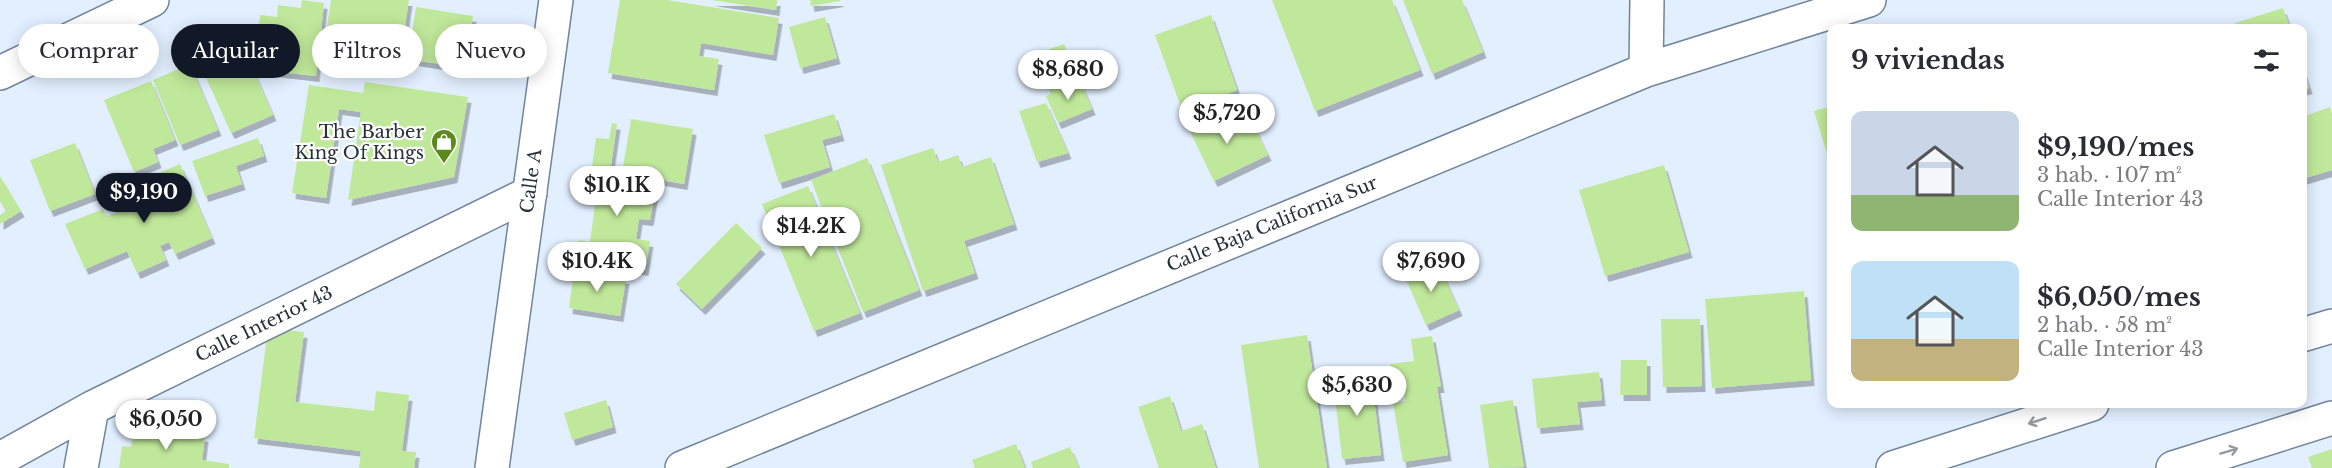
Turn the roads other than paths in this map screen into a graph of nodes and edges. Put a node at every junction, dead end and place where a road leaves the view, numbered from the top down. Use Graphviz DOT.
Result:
graph roads {
  1 [pos="153,0"];
  2 [pos="556,0"];
  3 [pos="1647,0"];
  4 [pos="1869,0"];
  5 [pos="1646,70"];
  6 [pos="0,73"];
  7 [pos="530,193"];
  8 [pos="2332,326"];
  9 [pos="2307,334"];
  10 [pos="92,408"];
  11 [pos="2080,408"];
  12 [pos="2332,418"];
  13 [pos="0,459"];
  14 [pos="81,468"];
  15 [pos="492,468"];
  16 [pos="682,468"];
  17 [pos="1893,468"];
  18 [pos="2173,468"];
  1 -- 6 [label="street"];
  2 -- 7 [label="street, Calle A"];
  3 -- 5 [label="street"];
  4 -- 5 [label="street, Calle Baja California Sur"];
  5 -- 16 [label="street, Calle Baja California Sur"];
  7 -- 10 [label="street, Calle Interior 43"];
  7 -- 15 [label="street, Calle A"];
  8 -- 9 [label="street"];
  10 -- 13 [label="street, Calle Interior 43"];
  10 -- 14 [label="street"];
  11 -- 17 [label="street, one-way"];
  18 -- 12 [label="street, one-way"];
}
